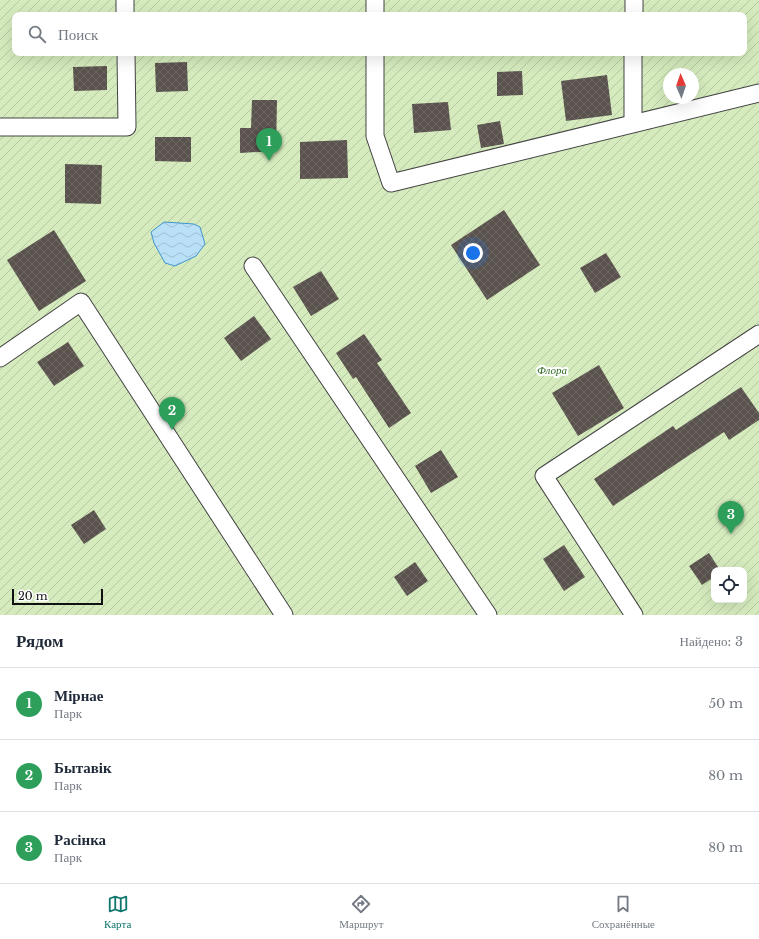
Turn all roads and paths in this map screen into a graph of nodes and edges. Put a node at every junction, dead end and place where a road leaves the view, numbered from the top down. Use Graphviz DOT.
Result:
graph roads {
  1 [pos="125,0"];
  2 [pos="375,0"];
  3 [pos="634,0"];
  4 [pos="125,12"];
  5 [pos="375,12"];
  6 [pos="634,12"];
  7 [pos="126,56"];
  8 [pos="375,56"];
  9 [pos="633,56"];
  10 [pos="759,93"];
  11 [pos="633,123"];
  12 [pos="0,128"];
  13 [pos="253,266"];
  14 [pos="759,334"];
  15 [pos="0,358"];
  16 [pos="284,615"];
  17 [pos="488,615"];
  18 [pos="634,615"];
  1 -- 4 [label="lane"];
  2 -- 5 [label="lane"];
  3 -- 6 [label="lane"];
  7 -- 12 [label="lane"];
  8 -- 11 [label="lane"];
  9 -- 11 [label="lane"];
  10 -- 11 [label="lane"];
  13 -- 17 [label="lane"];
  14 -- 18 [label="lane"];
  15 -- 16 [label="lane"];
}
